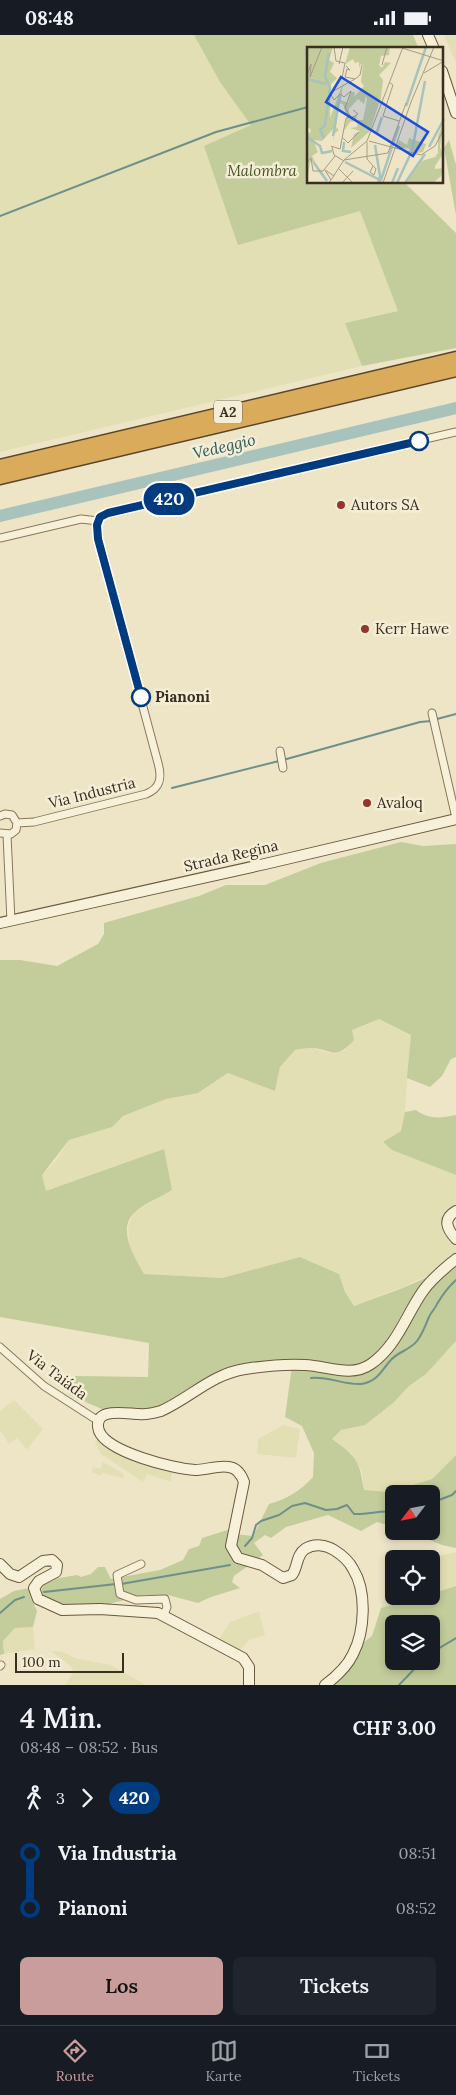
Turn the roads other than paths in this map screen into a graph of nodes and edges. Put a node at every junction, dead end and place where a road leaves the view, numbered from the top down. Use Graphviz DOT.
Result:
graph roads {
  1 [pos="428,35"];
  2 [pos="433,47"];
  3 [pos="444,77"];
  4 [pos="456,113"];
  5 [pos="456,358"];
  6 [pos="456,370"];
  7 [pos="456,432"];
  8 [pos="0,466"];
  9 [pos="0,478"];
  10 [pos="98,521"];
  11 [pos="0,538"];
  12 [pos="432,713"];
  13 [pos="280,753"];
  14 [pos="283,767"];
  15 [pos="0,816"];
  16 [pos="456,819"];
  17 [pos="17,823"];
  18 [pos="4,834"];
  19 [pos="11,921"];
  20 [pos="0,923"];
  21 [pos="456,1211"];
  22 [pos="456,1239"];
  23 [pos="456,1259"];
  24 [pos="0,1347"];
  25 [pos="100,1421"];
  26 [pos="0,1564"];
  27 [pos="141,1564"];
  28 [pos="164,1615"];
  29 [pos="249,1685"];
  30 [pos="325,1685"];
  1 -- 2 [label="street"];
  3 -- 4 [label="street"];
  5 -- 8 [label="highway, A2"];
  6 -- 9 [label="highway, A2"];
  7 -- 10 [label="street"];
  10 -- 11 [label="street"];
  10 -- 17 [label="street, Via Industria"];
  12 -- 16 [label="street"];
  13 -- 14 [label="street"];
  15 -- 17 [label="street"];
  16 -- 19 [label="street, Strada Regina"];
  17 -- 18 [label="street"];
  18 -- 19 [label="street"];
  19 -- 20 [label="street, Strada Regina"];
  21 -- 22 [label="street"];
  23 -- 25 [label="street"];
  24 -- 25 [label="street, Via Taiáda"];
  25 -- 30 [label="street"];
  26 -- 28 [label="street"];
  27 -- 28 [label="street"];
  28 -- 29 [label="street"];
}
